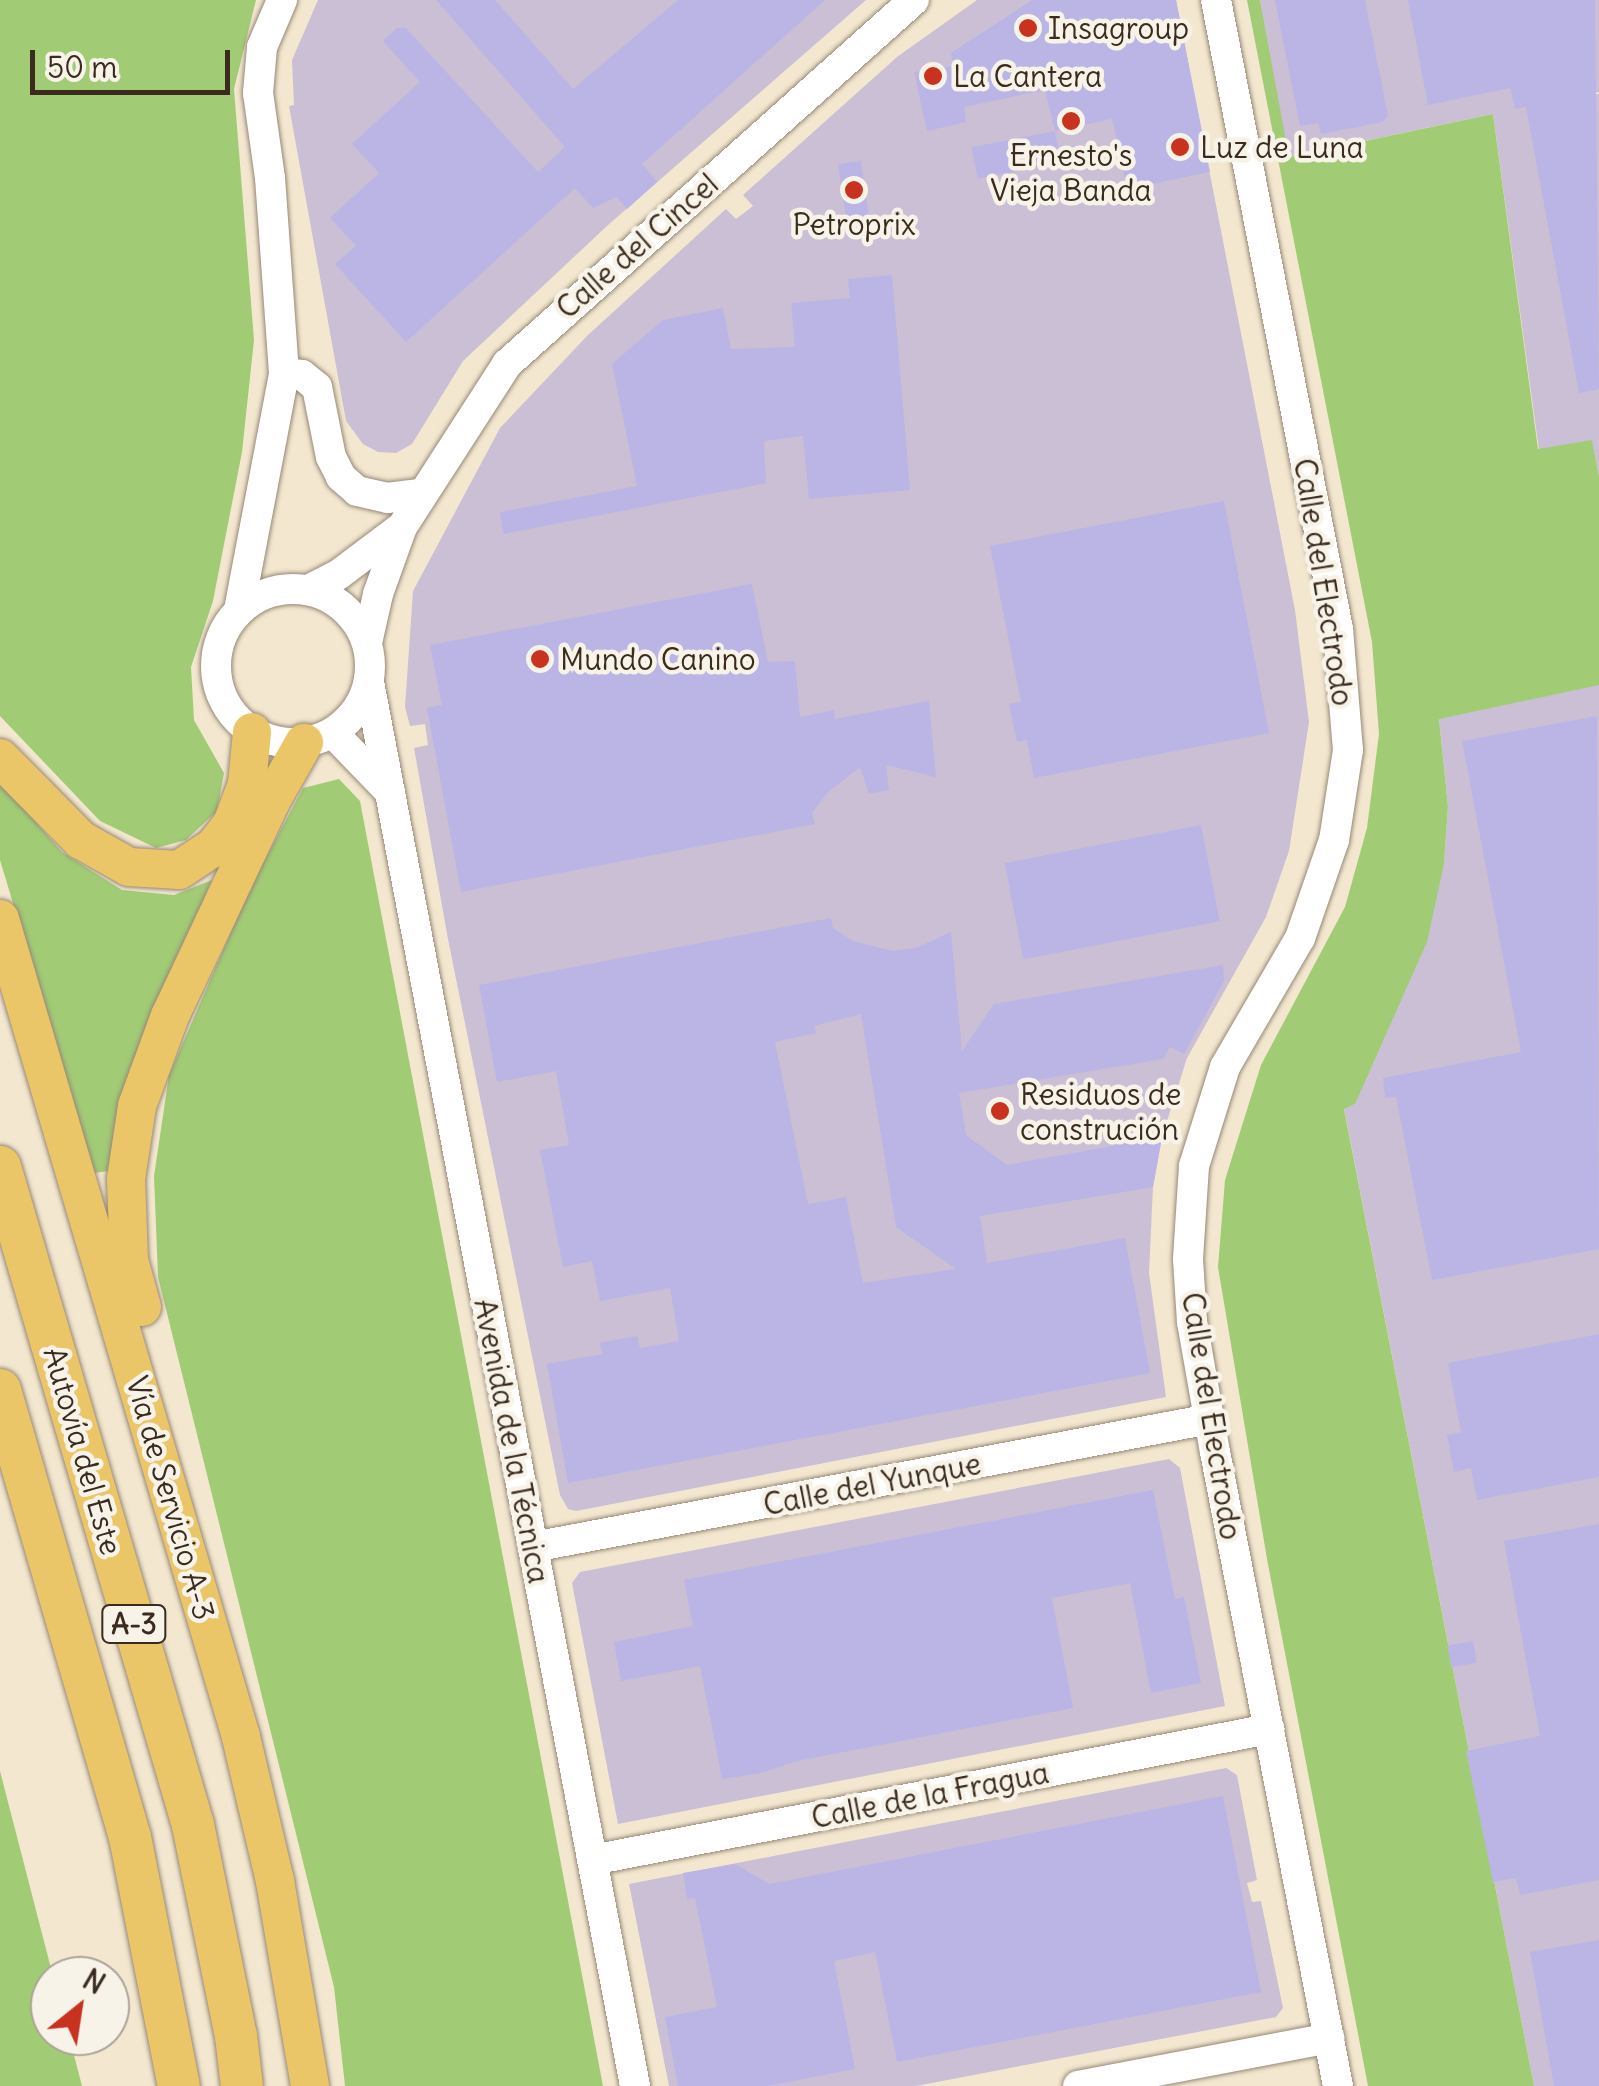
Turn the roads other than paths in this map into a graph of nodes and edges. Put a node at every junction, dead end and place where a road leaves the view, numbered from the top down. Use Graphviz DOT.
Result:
graph roads {
  1 [pos="282,0"];
  2 [pos="914,0"];
  3 [pos="1216,0"];
  4 [pos="284,373"];
  5 [pos="422,494"];
  6 [pos="402,527"];
  7 [pos="308,590"];
  8 [pos="239,610"];
  9 [pos="367,643"];
  10 [pos="369,682"];
  11 [pos="252,732"];
  12 [pos="318,738"];
  13 [pos="0,758"];
  14 [pos="392,795"];
  15 [pos="0,919"];
  16 [pos="0,1167"];
  17 [pos="0,1390"];
  18 [pos="1210,1420"];
  19 [pos="533,1547"];
  20 [pos="1269,1730"];
  21 [pos="241,1738"];
  22 [pos="592,1860"];
  23 [pos="1329,2038"];
  24 [pos="179,2086"];
  25 [pos="242,2086"];
  26 [pos="310,2086"];
  27 [pos="636,2086"];
  28 [pos="1078,2086"];
  29 [pos="1338,2086"];
  1 -- 4 [label="street"];
  2 -- 5 [label="street, Calle del Cincel"];
  3 -- 18 [label="street, Calle del Electrodo"];
  4 -- 5 [label="street"];
  4 -- 8 [label="street"];
  5 -- 6 [label="street, Calle del Cincel"];
  6 -- 7 [label="street"];
  6 -- 9 [label="street"];
  7 -- 8 [label="street"];
  7 -- 9 [label="street"];
  8 -- 11 [label="street"];
  9 -- 10 [label="street"];
  10 -- 12 [label="street"];
  10 -- 14 [label="street, Avenida de la Técnica"];
  11 -- 12 [label="street"];
  11 -- 13 [label="main road"];
  12 -- 14 [label="street"];
  12 -- 21 [label="main road"];
  14 -- 19 [label="street, Avenida de la Técnica"];
  15 -- 21 [label="main road, Vía de Servicio A-3"];
  16 -- 25 [label="highway, Autovía del Este / A-3"];
  17 -- 24 [label="highway, Autovía del Este / A-3"];
  18 -- 19 [label="street, Calle del Yunque"];
  18 -- 20 [label="street, Calle del Electrodo"];
  19 -- 22 [label="street, Avenida de la Técnica"];
  20 -- 22 [label="street, Calle de la Fragua"];
  20 -- 23 [label="street, Calle del Electrodo"];
  21 -- 26 [label="main road, Vía de Servicio A-3"];
  22 -- 27 [label="street, Avenida de la Técnica"];
  23 -- 28 [label="street"];
  23 -- 29 [label="street, Calle del Electrodo"];
}
